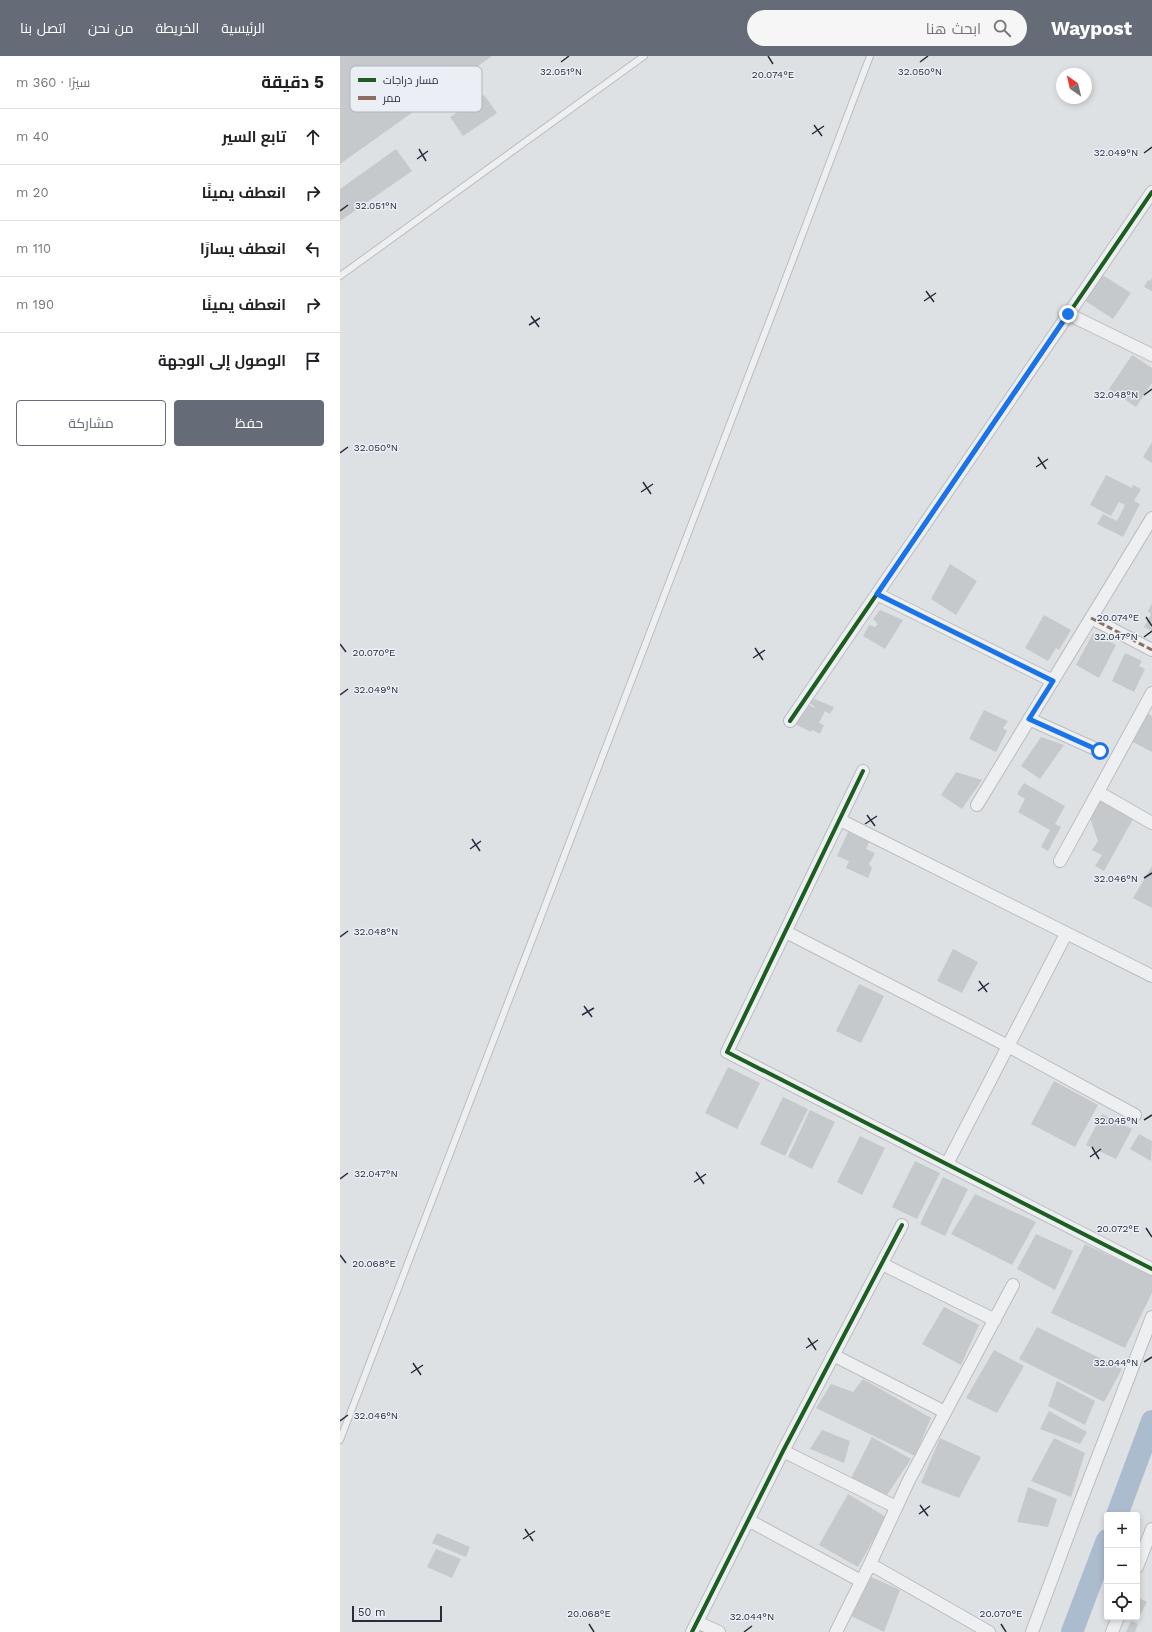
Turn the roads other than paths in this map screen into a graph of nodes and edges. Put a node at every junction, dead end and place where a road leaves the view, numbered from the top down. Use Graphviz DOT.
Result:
graph roads {
  1 [pos="644,56"];
  2 [pos="870,56"];
  3 [pos="1152,192"];
  4 [pos="340,276"];
  5 [pos="1068,314"];
  6 [pos="1152,355"];
  7 [pos="1152,518"];
  8 [pos="877,594"];
  9 [pos="1091,618"];
  10 [pos="1152,650"];
  11 [pos="1053,681"];
  12 [pos="1150,700"];
  13 [pos="1029,719"];
  14 [pos="790,721"];
  15 [pos="1100,751"];
  16 [pos="863,771"];
  17 [pos="1098,792"];
  18 [pos="977,805"];
  19 [pos="840,820"];
  20 [pos="1152,823"];
  21 [pos="1060,861"];
  22 [pos="786,932"];
  23 [pos="1066,934"];
  24 [pos="1152,976"];
  25 [pos="1008,1046"];
  26 [pos="1135,1116"];
  27 [pos="947,1164"];
  28 [pos="902,1225"];
  29 [pos="882,1264"];
  30 [pos="1152,1269"];
  31 [pos="1013,1285"];
  32 [pos="1152,1317"];
  33 [pos="995,1320"];
  34 [pos="833,1355"];
  35 [pos="945,1412"];
  36 [pos="340,1440"];
  37 [pos="782,1451"];
  38 [pos="896,1507"];
  39 [pos="748,1520"];
  40 [pos="1152,1529"];
  41 [pos="1140,1560"];
  42 [pos="870,1564"];
  43 [pos="861,1581"];
  44 [pos="1117,1620"];
  45 [pos="694,1627"];
  46 [pos="719,1632"];
  47 [pos="836,1632"];
  48 [pos="989,1632"];
  49 [pos="1032,1632"];
  50 [pos="1112,1632"];
  1 -- 4 [label="lane"];
  2 -- 36 [label="lane"];
  3 -- 5 [label="street"];
  5 -- 6 [label="street"];
  5 -- 8 [label="street"];
  7 -- 9 [label="street"];
  8 -- 11 [label="street"];
  8 -- 14 [label="street"];
  9 -- 10 [label="street"];
  9 -- 11 [label="street"];
  11 -- 13 [label="street"];
  12 -- 17 [label="street"];
  13 -- 15 [label="street"];
  13 -- 18 [label="street"];
  16 -- 19 [label="street"];
  17 -- 20 [label="street"];
  17 -- 21 [label="street"];
  19 -- 22 [label="street"];
  19 -- 23 [label="street"];
  22 -- 25 [label="street"];
  22 -- 27 [label="street"];
  23 -- 24 [label="street"];
  23 -- 25 [label="street"];
  25 -- 26 [label="street"];
  25 -- 27 [label="street"];
  27 -- 30 [label="street"];
  28 -- 29 [label="street"];
  29 -- 33 [label="street"];
  29 -- 34 [label="street"];
  31 -- 33 [label="street"];
  32 -- 49 [label="street"];
  33 -- 35 [label="street"];
  34 -- 35 [label="street"];
  34 -- 37 [label="street"];
  35 -- 38 [label="street"];
  37 -- 38 [label="street"];
  37 -- 39 [label="street"];
  38 -- 42 [label="street"];
  39 -- 43 [label="street"];
  39 -- 45 [label="street"];
  40 -- 41 [label="street"];
  42 -- 43 [label="street"];
  42 -- 48 [label="street"];
  43 -- 47 [label="street"];
  44 -- 50 [label="street"];
  45 -- 46 [label="street"];
}
